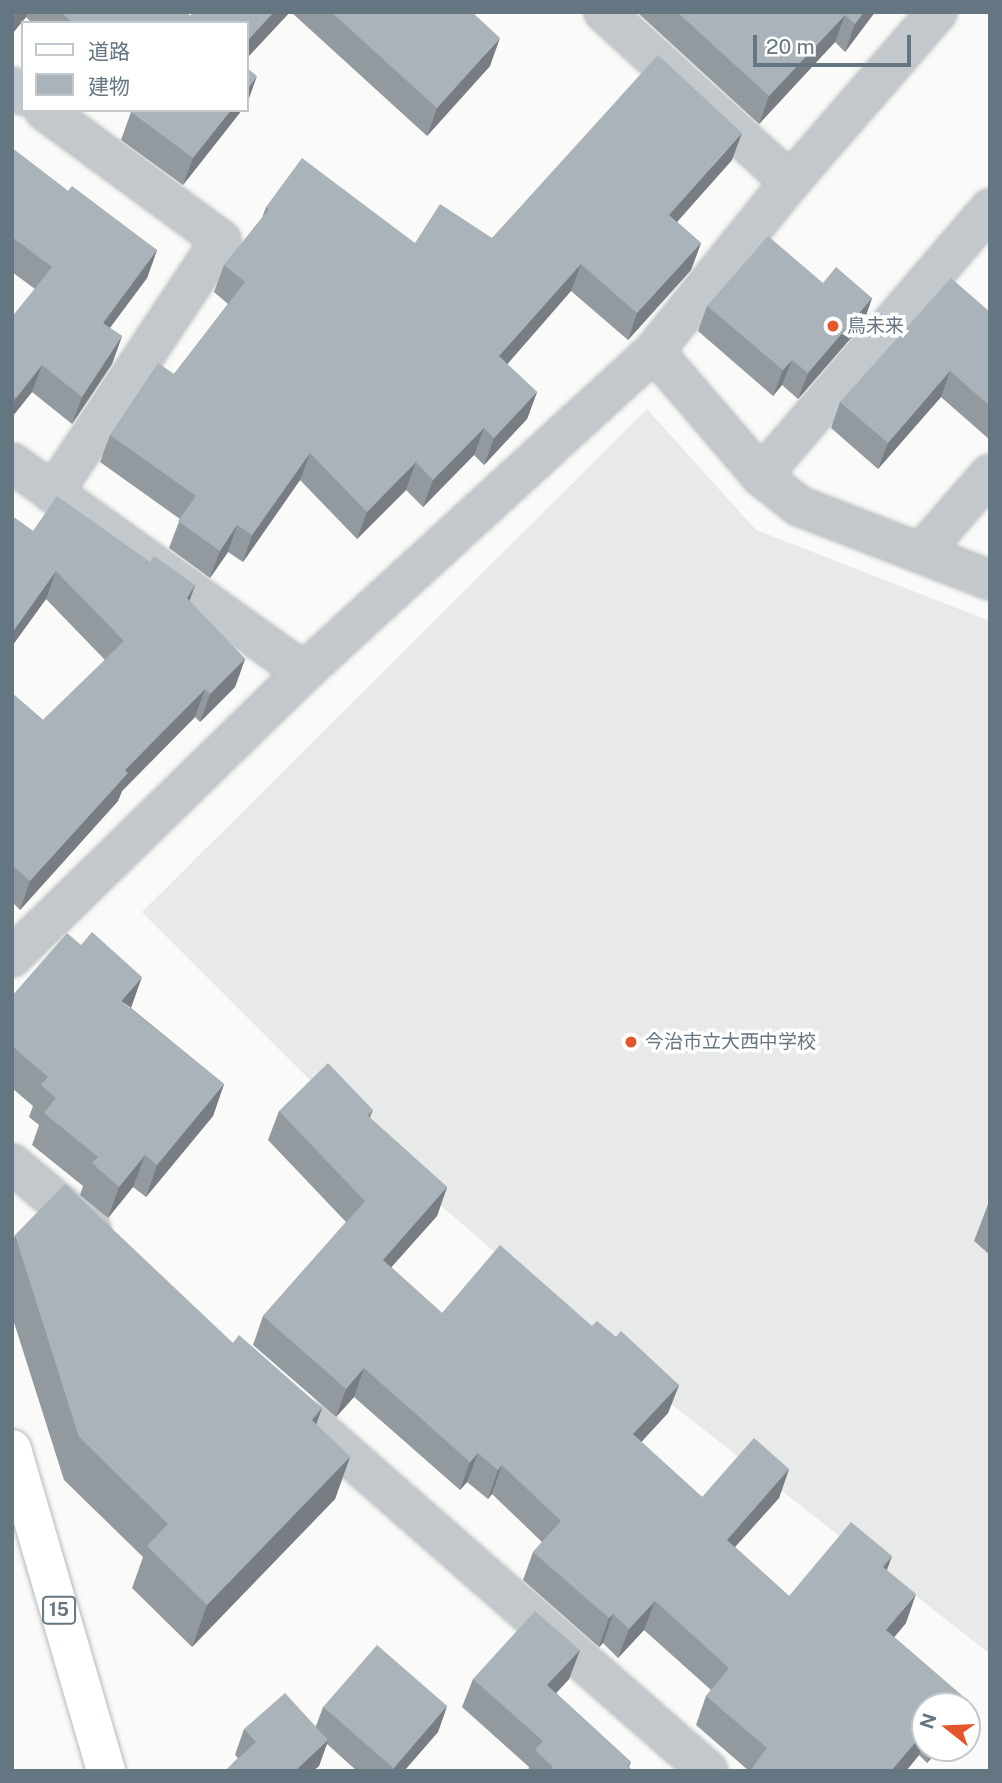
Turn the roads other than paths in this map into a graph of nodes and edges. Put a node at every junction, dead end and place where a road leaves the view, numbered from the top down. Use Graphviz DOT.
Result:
graph roads {
  1 [pos="604,12"];
  2 [pos="937,12"];
  3 [pos="47,112"];
  4 [pos="790,181"];
  5 [pos="990,209"];
  6 [pos="654,351"];
  7 [pos="12,463"];
  8 [pos="990,474"];
  9 [pos="761,476"];
  10 [pos="53,493"];
  11 [pos="922,552"];
  12 [pos="990,580"];
  13 [pos="304,671"];
  14 [pos="12,957"];
  15 [pos="12,1164"];
  16 [pos="118,1254"];
  17 [pos="287,1402"];
  18 [pos="12,1449"];
  19 [pos="106,1771"];
  20 [pos="708,1771"];
  1 -- 4 [label="street"];
  2 -- 4 [label="street"];
  3 -- 10 [label="street"];
  4 -- 6 [label="street"];
  5 -- 9 [label="street"];
  6 -- 9 [label="street"];
  6 -- 13 [label="street"];
  7 -- 10 [label="street"];
  8 -- 11 [label="street"];
  9 -- 11 [label="street"];
  10 -- 13 [label="street"];
  11 -- 12 [label="street"];
  13 -- 14 [label="street"];
  15 -- 16 [label="street"];
  17 -- 20 [label="street"];
  18 -- 19 [label="main road, 15"];
}
